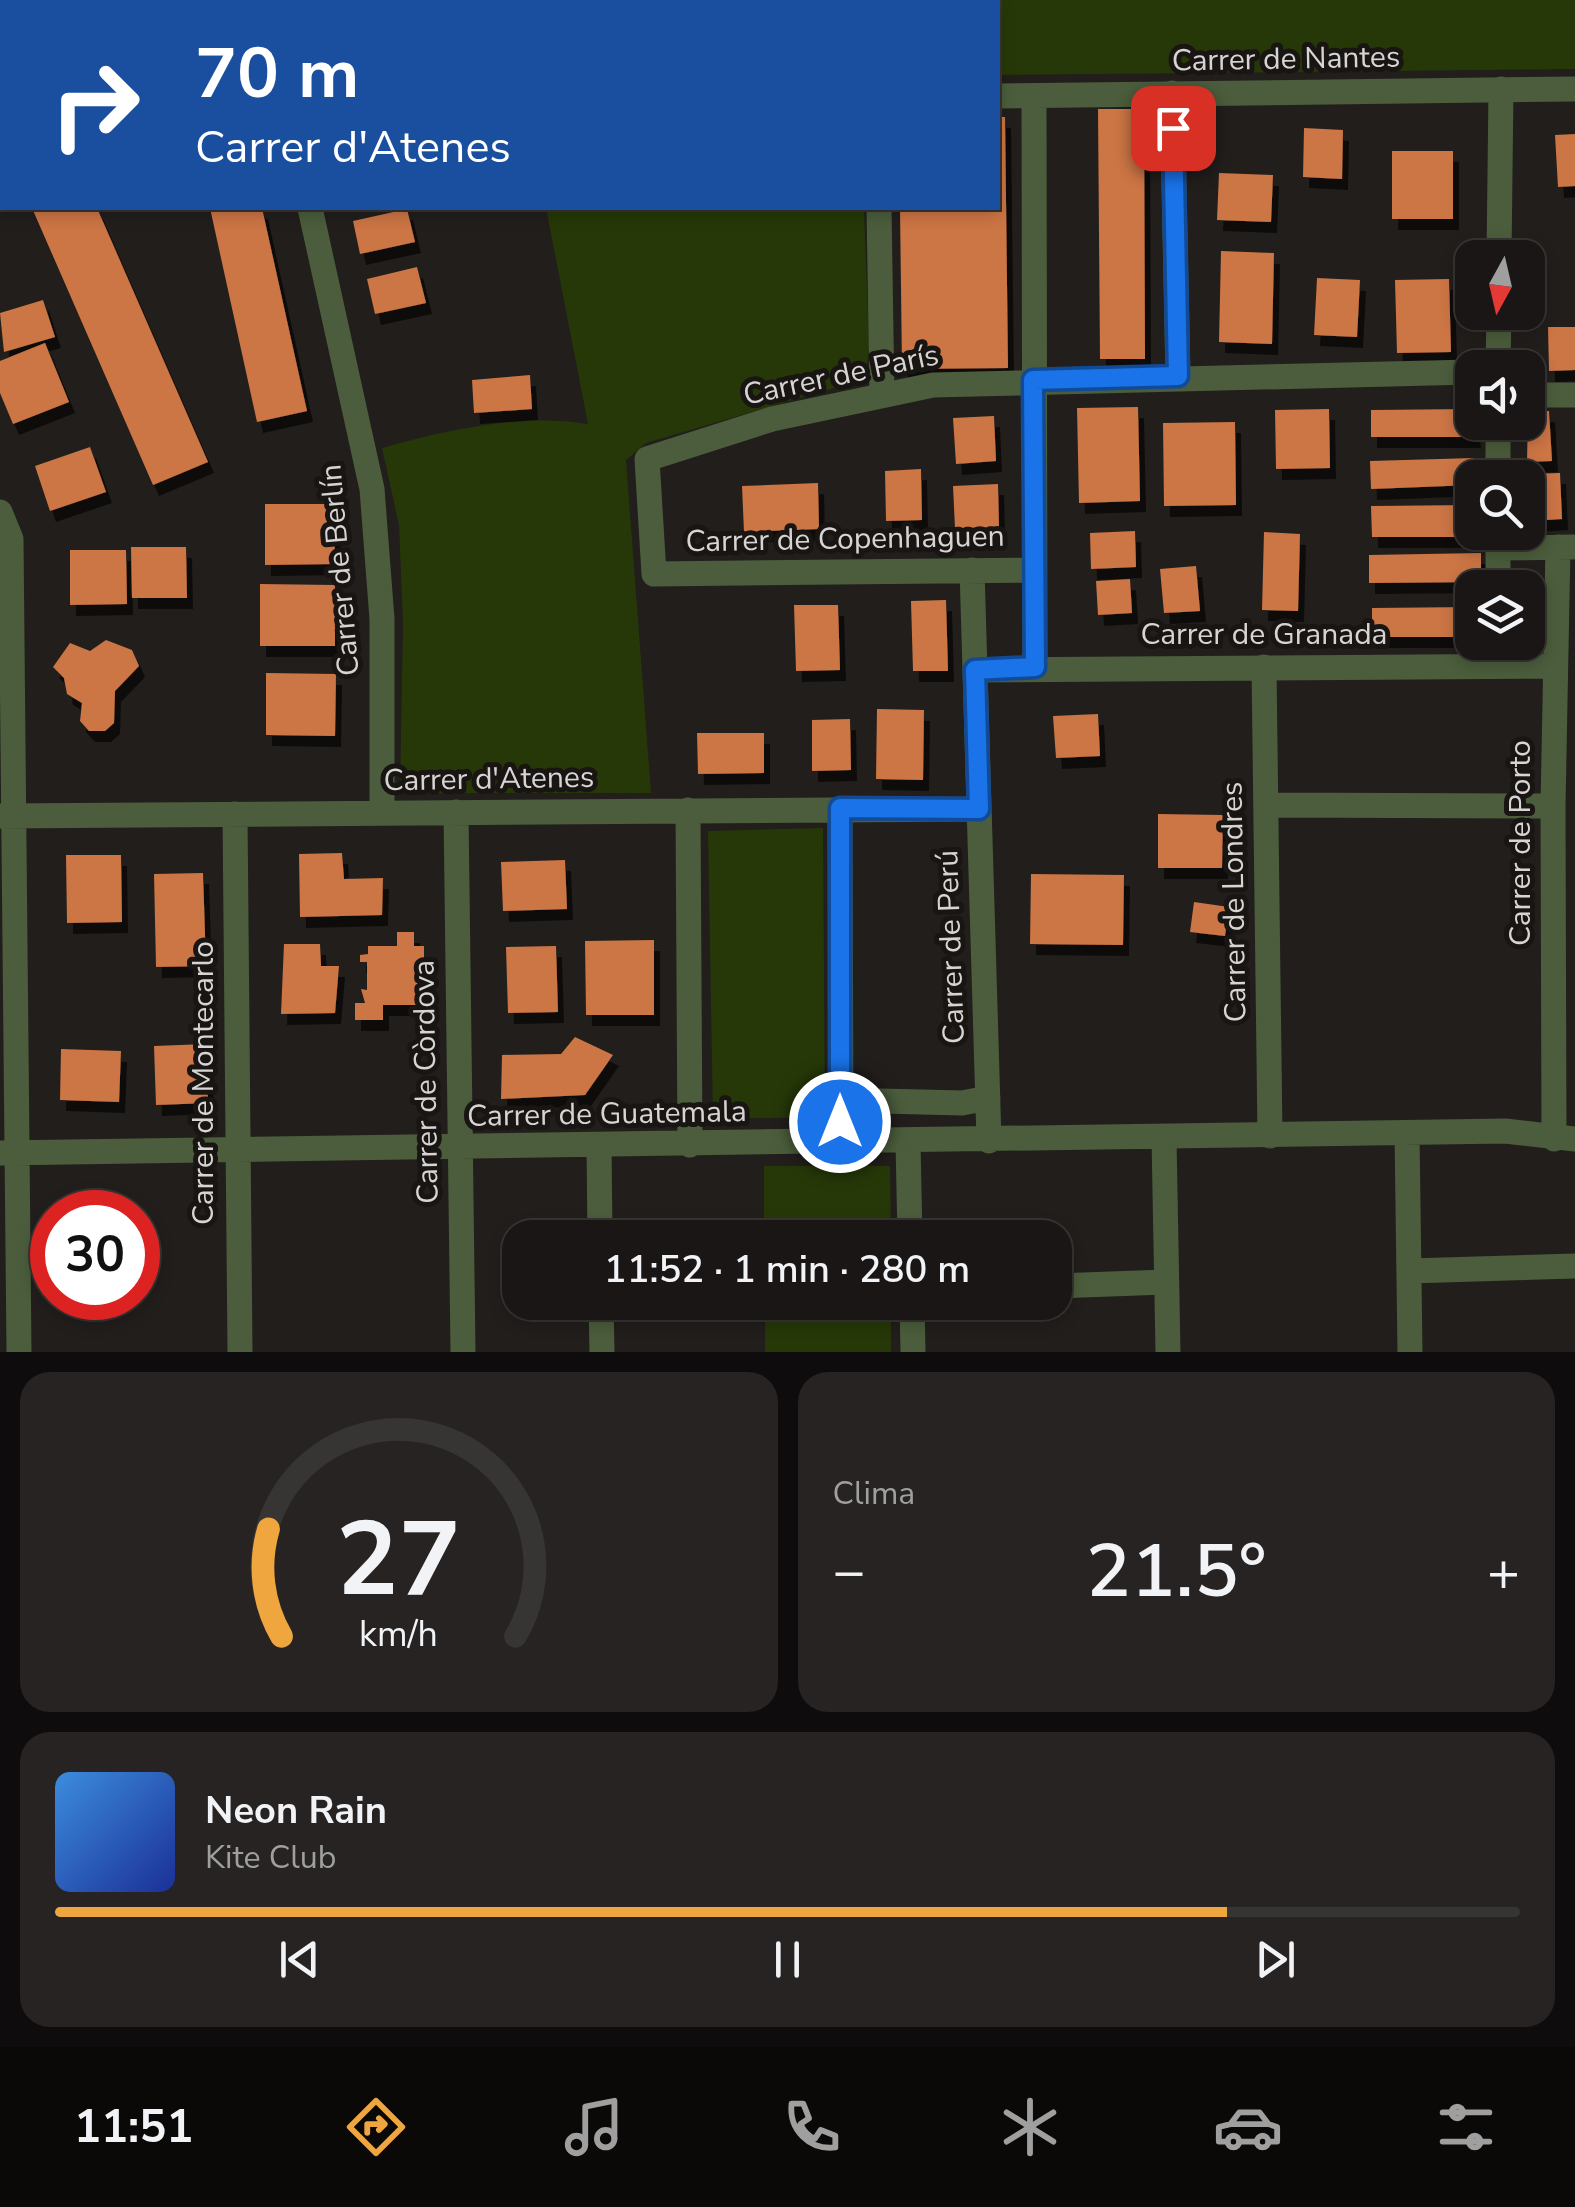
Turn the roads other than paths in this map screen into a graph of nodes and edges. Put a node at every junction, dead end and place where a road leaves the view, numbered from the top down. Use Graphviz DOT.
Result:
graph roads {
  1 [pos="1501,89"];
  2 [pos="1575,89"];
  3 [pos="1172,93"];
  4 [pos="1000,96"];
  5 [pos="1034,98"];
  6 [pos="310,210"];
  7 [pos="880,210"];
  8 [pos="1499,240"];
  9 [pos="1455,372"];
  10 [pos="1178,376"];
  11 [pos="1033,380"];
  12 [pos="882,396"];
  13 [pos="1545,396"];
  14 [pos="1575,396"];
  15 [pos="648,459"];
  16 [pos="0,512"];
  17 [pos="1567,547"];
  18 [pos="972,570"];
  19 [pos="1033,570"];
  20 [pos="1455,657"];
  21 [pos="1522,660"];
  22 [pos="1554,666"];
  23 [pos="1035,667"];
  24 [pos="1264,667"];
  25 [pos="975,670"];
  26 [pos="1266,805"];
  27 [pos="1553,806"];
  28 [pos="840,808"];
  29 [pos="979,809"];
  30 [pos="688,810"];
  31 [pos="456,812"];
  32 [pos="382,813"];
  33 [pos="235,814"];
  34 [pos="7,816"];
  35 [pos="1564,833"];
  36 [pos="1563,1088"];
  37 [pos="988,1098"];
  38 [pos="840,1100"];
  39 [pos="1407,1133"];
  40 [pos="1270,1136"];
  41 [pos="1164,1138"];
  42 [pos="1565,1139"];
  43 [pos="989,1141"];
  44 [pos="908,1142"];
  45 [pos="841,1143"];
  46 [pos="690,1145"];
  47 [pos="599,1146"];
  48 [pos="459,1148"];
  49 [pos="235,1150"];
  50 [pos="9,1153"];
  51 [pos="600,1220"];
  52 [pos="910,1220"];
  53 [pos="1575,1266"];
  54 [pos="1409,1271"];
  55 [pos="1166,1282"];
  56 [pos="1072,1285"];
  57 [pos="601,1320"];
  58 [pos="912,1320"];
  59 [pos="20,1352"];
  60 [pos="240,1352"];
  61 [pos="463,1352"];
  62 [pos="602,1352"];
  63 [pos="913,1352"];
  64 [pos="1168,1352"];
  65 [pos="1410,1352"];
  1 -- 2 [label="street, Carrer de Nantes"];
  1 -- 3 [label="street, Carrer de Nantes"];
  1 -- 8 [label="street"];
  3 -- 5 [label="street, Carrer de Nantes"];
  3 -- 10 [label="street"];
  4 -- 5 [label="street, Carrer de Nantes"];
  5 -- 11 [label="street"];
  6 -- 32 [label="street, Carrer de Berlín"];
  7 -- 12 [label="street"];
  9 -- 10 [label="street, Carrer de París"];
  10 -- 11 [label="street, Carrer de París"];
  11 -- 12 [label="street, Carrer de París"];
  11 -- 19 [label="street"];
  12 -- 15 [label="street, Carrer de París"];
  13 -- 14 [label="street"];
  15 -- 18 [label="street, Carrer de Copenhaguen"];
  16 -- 34 [label="street"];
  17 -- 22 [label="street, Carrer de Porto"];
  18 -- 19 [label="street, Carrer de Copenhaguen"];
  18 -- 25 [label="street, Carrer de Perú"];
  19 -- 23 [label="street"];
  20 -- 24 [label="street, Carrer de Granada"];
  21 -- 22 [label="street, Carrer de Granada"];
  22 -- 27 [label="street, Carrer de Porto"];
  23 -- 24 [label="street, Carrer de Granada"];
  23 -- 25 [label="street, Carrer de Granada"];
  24 -- 26 [label="street, Carrer de Londres"];
  25 -- 29 [label="street, Carrer de Perú"];
  26 -- 27 [label="street"];
  26 -- 40 [label="street, Carrer de Londres"];
  27 -- 35 [label="street, Carrer de Porto"];
  28 -- 29 [label="street, Carrer d'Atenes"];
  28 -- 30 [label="street, Carrer d'Atenes"];
  28 -- 38 [label="street"];
  29 -- 37 [label="street, Carrer de Perú"];
  30 -- 31 [label="street, Carrer d'Atenes"];
  30 -- 46 [label="street"];
  31 -- 32 [label="street, Carrer d'Atenes"];
  31 -- 48 [label="street, Carrer de Còrdova"];
  32 -- 33 [label="street, Carrer d'Atenes"];
  33 -- 34 [label="street, Carrer d'Atenes"];
  33 -- 49 [label="street, Carrer de Montecarlo"];
  34 -- 50 [label="street"];
  35 -- 36 [label="street, Carrer de Porto"];
  36 -- 42 [label="street, Carrer de Porto"];
  37 -- 38 [label="street"];
  37 -- 43 [label="street, Carrer de Perú"];
  38 -- 45 [label="street"];
  39 -- 40 [label="street, Carrer de Guatemala"];
  39 -- 42 [label="street, Carrer de Guatemala"];
  39 -- 54 [label="street"];
  40 -- 41 [label="street, Carrer de Guatemala"];
  41 -- 43 [label="street, Carrer de Guatemala"];
  41 -- 55 [label="street"];
  43 -- 44 [label="street, Carrer de Guatemala"];
  44 -- 45 [label="street, Carrer de Guatemala"];
  44 -- 52 [label="street"];
  45 -- 46 [label="street, Carrer de Guatemala"];
  46 -- 47 [label="street, Carrer de Guatemala"];
  47 -- 48 [label="street, Carrer de Guatemala"];
  47 -- 51 [label="street"];
  48 -- 49 [label="street, Carrer de Guatemala"];
  48 -- 61 [label="street, Carrer de Còrdova"];
  49 -- 50 [label="street, Carrer de Guatemala"];
  49 -- 60 [label="street, Carrer de Montecarlo"];
  50 -- 59 [label="street"];
  53 -- 54 [label="street"];
  54 -- 65 [label="street"];
  55 -- 56 [label="street"];
  55 -- 64 [label="street"];
  57 -- 62 [label="street"];
  58 -- 63 [label="street"];
}
